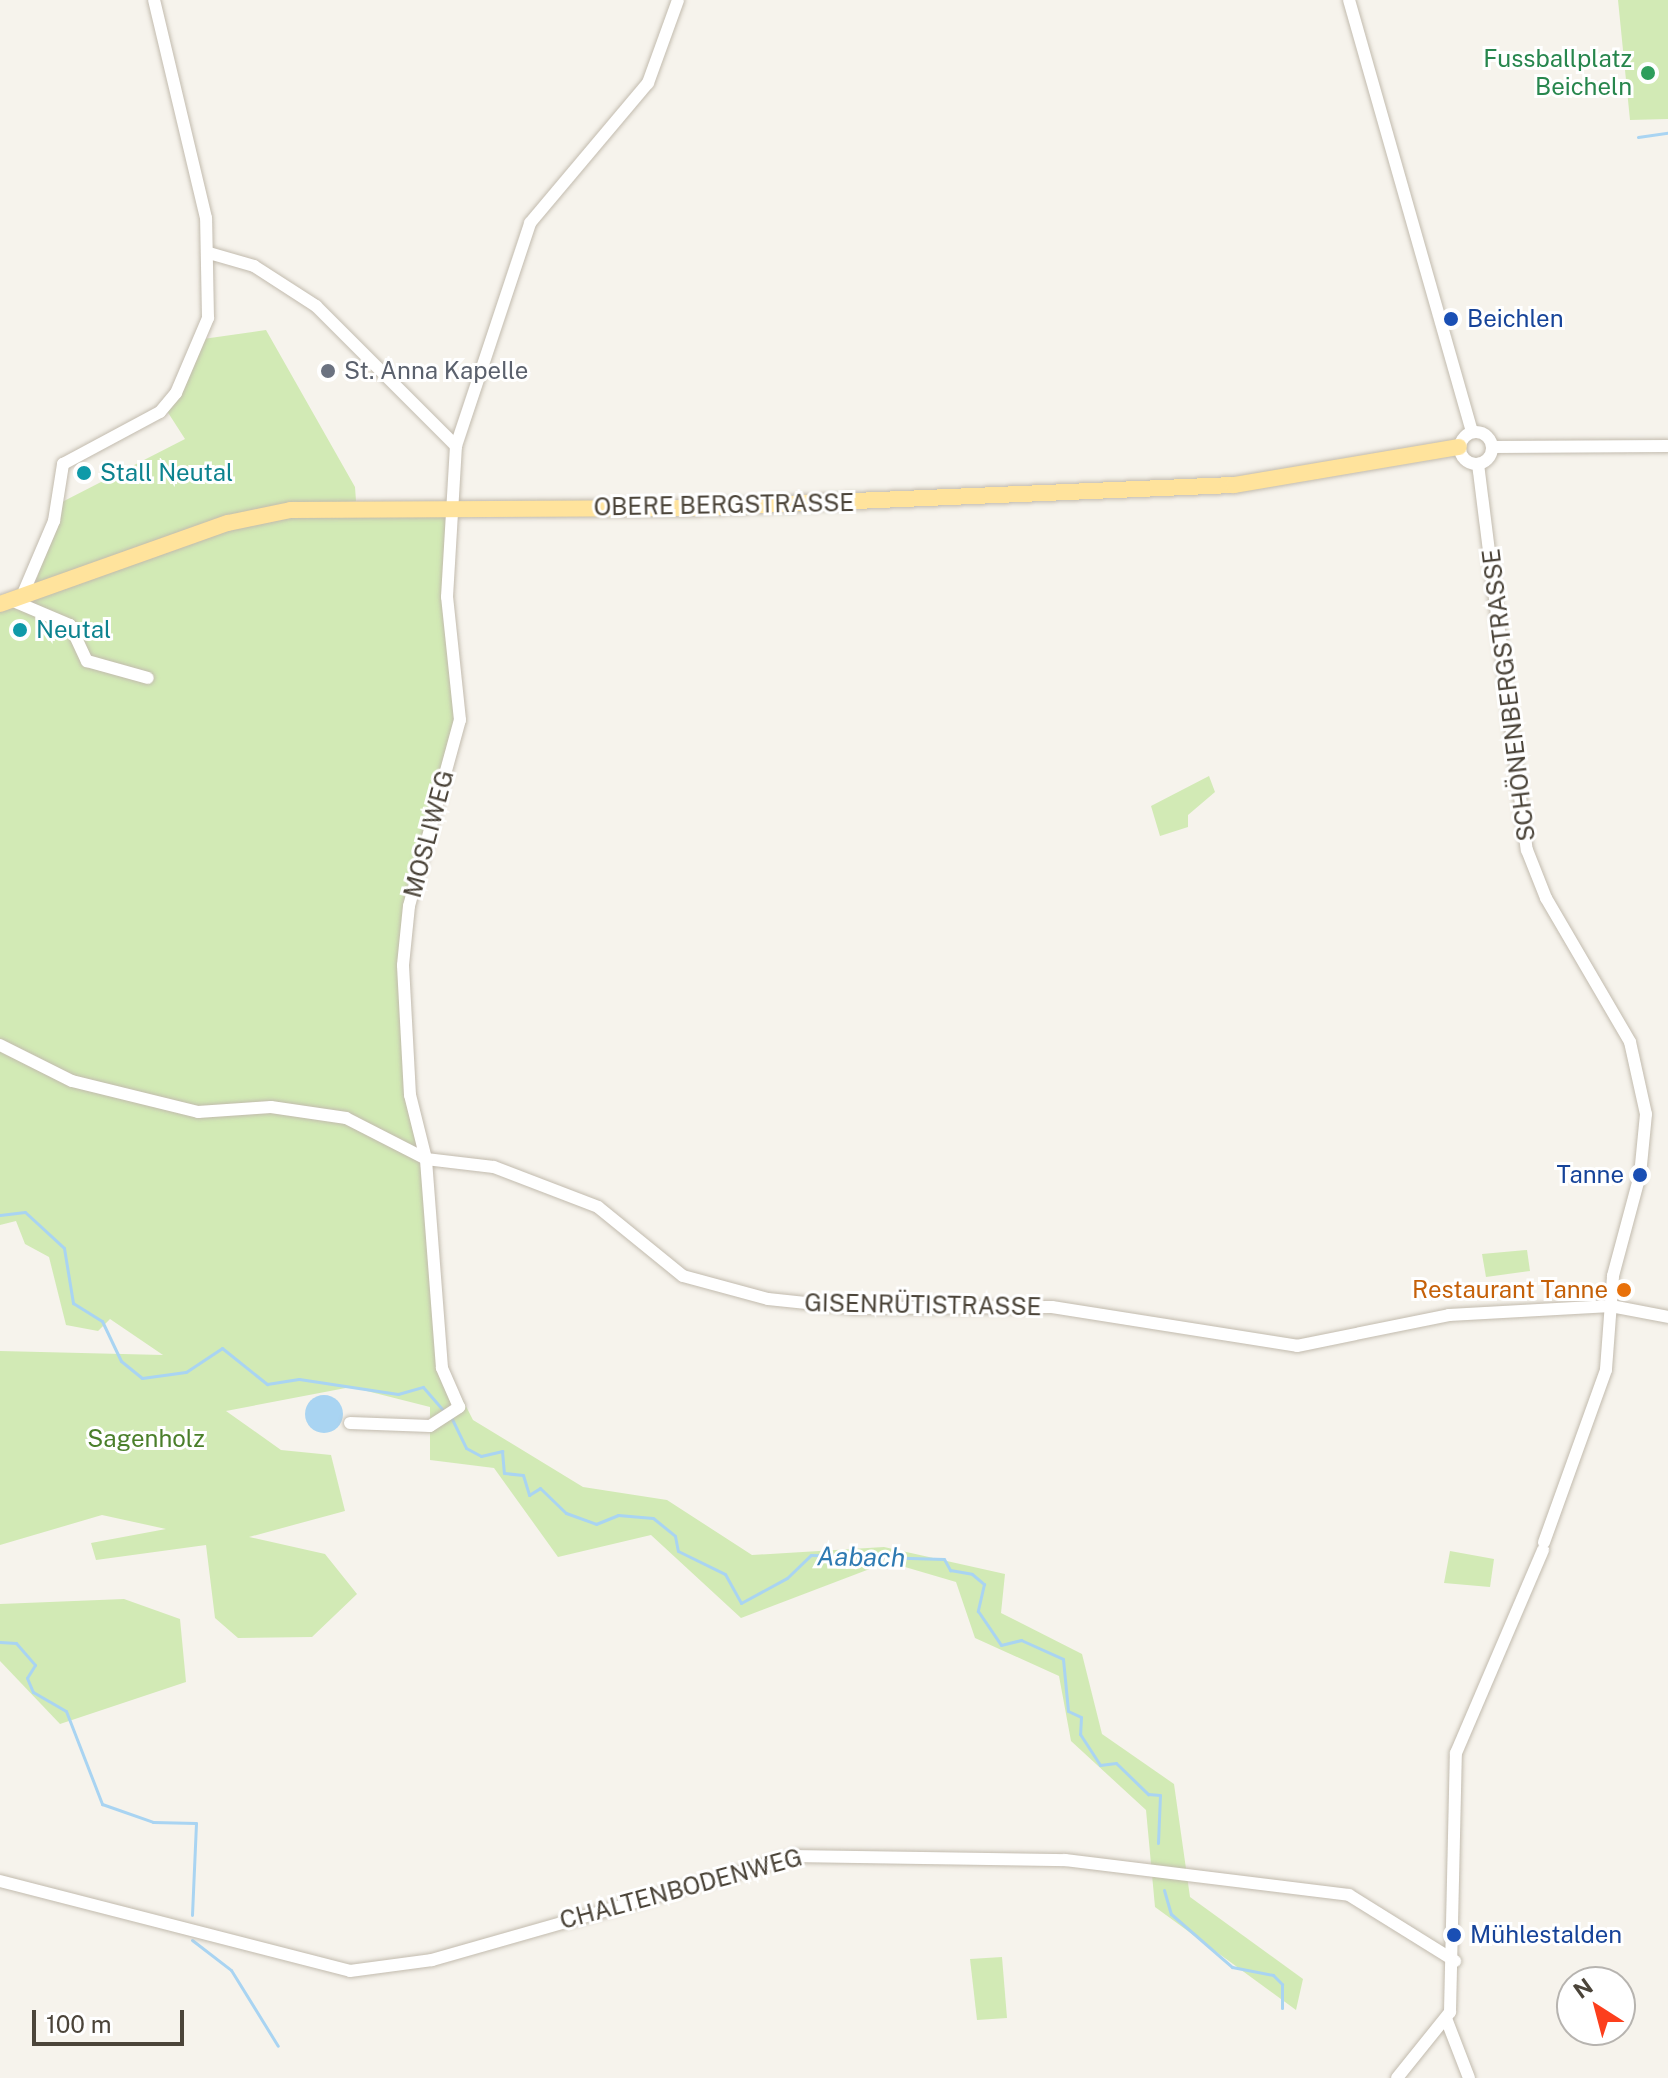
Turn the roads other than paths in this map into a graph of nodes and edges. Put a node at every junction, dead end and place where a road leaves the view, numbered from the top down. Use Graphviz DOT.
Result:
graph roads {
  1 [pos="154,0"];
  2 [pos="678,0"];
  3 [pos="1349,0"];
  4 [pos="209,253"];
  5 [pos="1472,432"];
  6 [pos="456,446"];
  7 [pos="1668,446"];
  8 [pos="1459,447"];
  9 [pos="1492,447"];
  10 [pos="1478,464"];
  11 [pos="448,507"];
  12 [pos="11,600"];
  13 [pos="148,678"];
  14 [pos="0,1045"];
  15 [pos="426,1159"];
  16 [pos="1611,1306"];
  17 [pos="1668,1317"];
  18 [pos="350,1423"];
  19 [pos="0,1881"];
  20 [pos="1455,1961"];
  21 [pos="1447,2021"];
  22 [pos="1397,2078"];
  23 [pos="1469,2078"];
  1 -- 4 [label="street"];
  2 -- 6 [label="street, MOSLIWEG"];
  3 -- 5 [label="street"];
  4 -- 6 [label="street"];
  4 -- 12 [label="street"];
  5 -- 8 [label="street"];
  5 -- 9 [label="street"];
  6 -- 11 [label="street, MOSLIWEG"];
  7 -- 9 [label="street"];
  8 -- 10 [label="street"];
  8 -- 11 [label="main road, OBERE BERGSTRASSE"];
  9 -- 10 [label="street"];
  10 -- 16 [label="street, SCHÖNENBERGSTRASSE"];
  11 -- 12 [label="main road, OBERE BERGSTRASSE"];
  11 -- 15 [label="street, MOSLIWEG"];
  12 -- 13 [label="street"];
  14 -- 15 [label="street, GISENRÜTISTRASSE"];
  15 -- 16 [label="street, GISENRÜTISTRASSE"];
  15 -- 18 [label="street, MOSLIWEG"];
  16 -- 17 [label="street, GISENRÜTISTRASSE"];
  16 -- 20 [label="street, SCHÖNENBERGSTRASSE"];
  19 -- 20 [label="street, CHALTENBODENWEG"];
  20 -- 21 [label="street, SCHÖNENBERGSTRASSE"];
  21 -- 22 [label="street"];
  21 -- 23 [label="street"];
}
